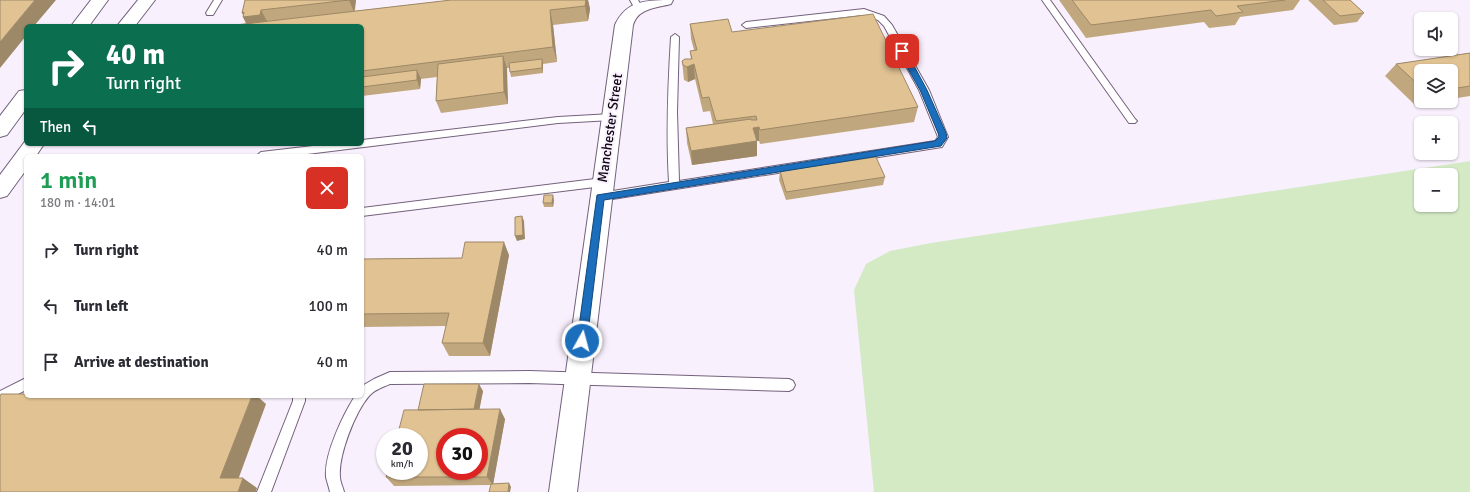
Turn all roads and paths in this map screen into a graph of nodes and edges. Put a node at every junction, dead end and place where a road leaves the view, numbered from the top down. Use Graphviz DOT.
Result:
graph roads {
  1 [pos="100,0"];
  2 [pos="147,0"];
  3 [pos="218,0"];
  4 [pos="666,0"];
  5 [pos="1046,0"];
  6 [pos="636,4"];
  7 [pos="210,13"];
  8 [pos="82,24"];
  9 [pos="128,24"];
  10 [pos="746,25"];
  11 [pos="675,37"];
  12 [pos="24,99"];
  13 [pos="612,117"];
  14 [pos="1132,121"];
  15 [pos="0,130"];
  16 [pos="364,144"];
  17 [pos="344,146"];
  18 [pos="277,154"];
  19 [pos="24,158"];
  20 [pos="674,186"];
  21 [pos="0,190"];
  22 [pos="601,190"];
  23 [pos="364,212"];
  24 [pos="577,380"];
  25 [pos="24,385"];
  26 [pos="789,385"];
  27 [pos="364,393"];
  28 [pos="0,397"];
  29 [pos="299,398"];
  30 [pos="361,398"];
  31 [pos="264,492"];
  32 [pos="337,492"];
  33 [pos="563,492"];
  1 -- 8 [label="street"];
  2 -- 9 [label="street"];
  3 -- 7 [label="lane"];
  4 -- 6 [label="street"];
  5 -- 14 [label="lane"];
  6 -- 13 [label="street, Manchester Street"];
  10 -- 20 [label="lane"];
  11 -- 20 [label="lane"];
  12 -- 15 [label="street"];
  13 -- 16 [label="lane"];
  13 -- 22 [label="street, Manchester Street"];
  17 -- 18 [label="lane"];
  19 -- 21 [label="street"];
  20 -- 22 [label="lane"];
  22 -- 23 [label="lane"];
  22 -- 24 [label="street, Manchester Street"];
  24 -- 26 [label="lane"];
  24 -- 27 [label="lane"];
  24 -- 33 [label="street, Manchester Street"];
  25 -- 28 [label="lane"];
  29 -- 31 [label="lane"];
  30 -- 32 [label="lane"];
}
